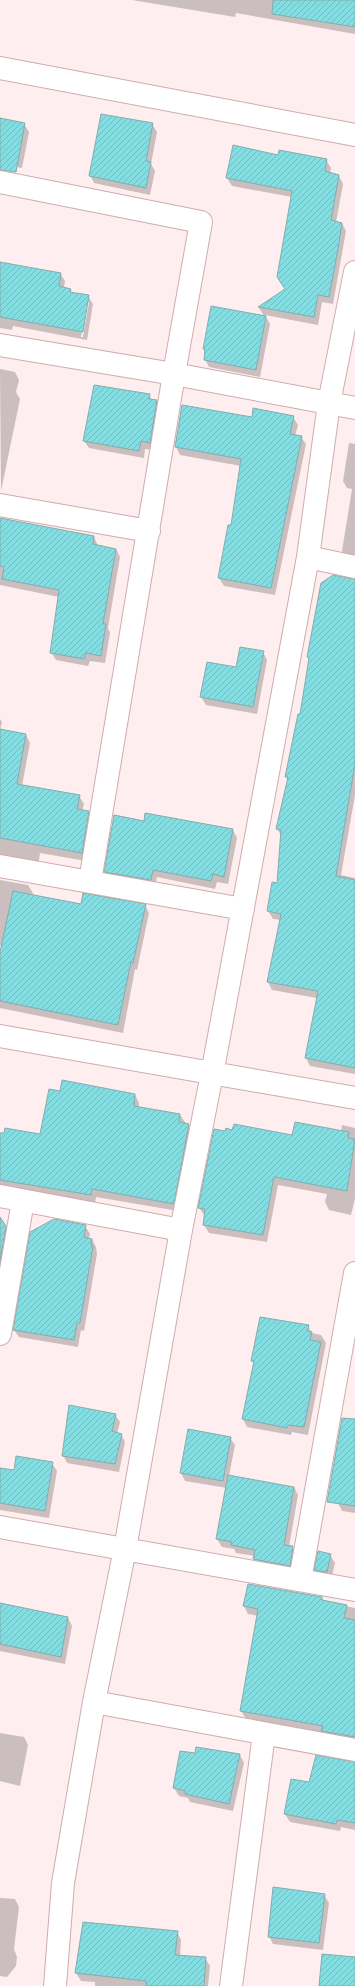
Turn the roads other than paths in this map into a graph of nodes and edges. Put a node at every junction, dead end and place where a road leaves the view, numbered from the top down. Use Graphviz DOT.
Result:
graph roads {
  1 [pos="0,68"];
  2 [pos="355,135"];
  3 [pos="0,182"];
  4 [pos="355,272"];
  5 [pos="0,345"];
  6 [pos="174,374"];
  7 [pos="329,403"];
  8 [pos="355,408"];
  9 [pos="0,505"];
  10 [pos="149,531"];
  11 [pos="308,557"];
  12 [pos="355,567"];
  13 [pos="0,866"];
  14 [pos="90,881"];
  15 [pos="243,909"];
  16 [pos="0,1036"];
  17 [pos="212,1074"];
  18 [pos="355,1098"];
  19 [pos="0,1196"];
  20 [pos="23,1201"];
  21 [pos="181,1230"];
  22 [pos="355,1273"];
  23 [pos="0,1334"];
  24 [pos="0,1527"];
  25 [pos="125,1549"];
  26 [pos="300,1580"];
  27 [pos="355,1590"];
  28 [pos="94,1702"];
  29 [pos="264,1734"];
  30 [pos="355,1750"];
  31 [pos="55,1986"];
  32 [pos="231,1986"];
  1 -- 2 [label="street"];
  3 -- 6 [label="street"];
  4 -- 7 [label="street"];
  5 -- 6 [label="street"];
  6 -- 7 [label="street"];
  6 -- 10 [label="street"];
  7 -- 8 [label="street"];
  7 -- 11 [label="street"];
  9 -- 10 [label="street"];
  10 -- 14 [label="street"];
  11 -- 12 [label="street"];
  11 -- 15 [label="street"];
  13 -- 14 [label="street"];
  14 -- 15 [label="street"];
  15 -- 17 [label="street"];
  16 -- 17 [label="street"];
  17 -- 18 [label="street"];
  17 -- 21 [label="street"];
  19 -- 20 [label="street"];
  20 -- 21 [label="street"];
  20 -- 23 [label="street"];
  21 -- 25 [label="street"];
  22 -- 26 [label="street"];
  24 -- 25 [label="street"];
  25 -- 26 [label="street"];
  25 -- 28 [label="street"];
  26 -- 27 [label="street"];
  28 -- 29 [label="street"];
  28 -- 31 [label="street"];
  29 -- 30 [label="street"];
  29 -- 32 [label="street"];
}
